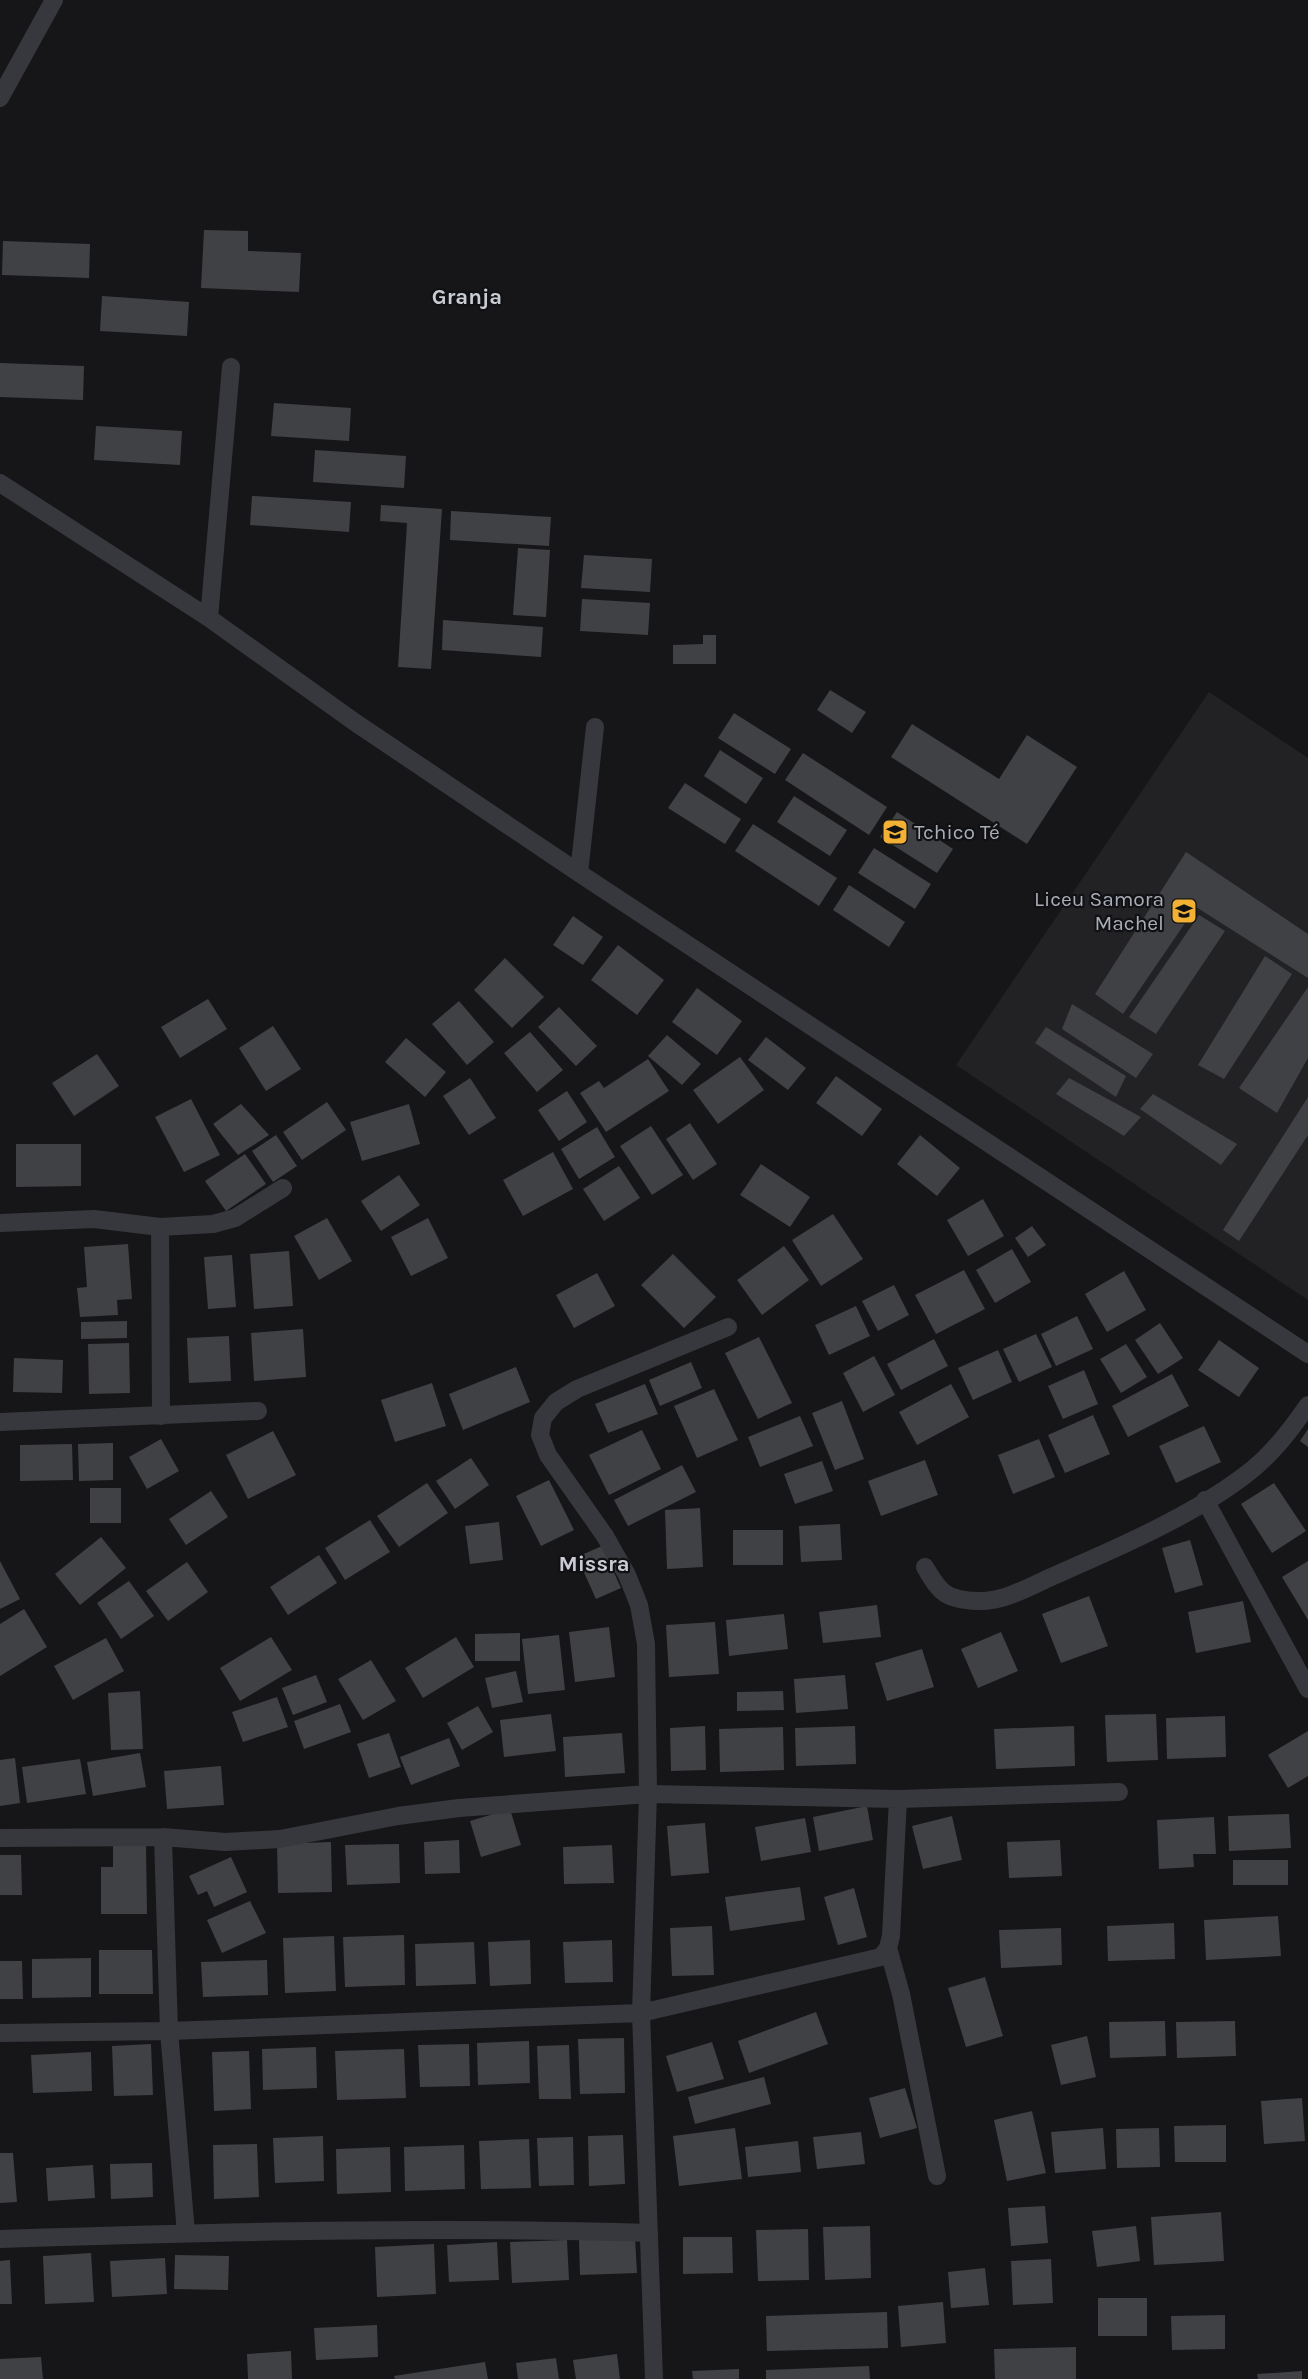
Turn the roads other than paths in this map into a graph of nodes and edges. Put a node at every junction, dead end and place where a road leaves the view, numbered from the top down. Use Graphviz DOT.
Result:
graph roads {
  1 [pos="54,0"];
  2 [pos="0,98"];
  3 [pos="231,367"];
  4 [pos="0,483"];
  5 [pos="209,618"];
  6 [pos="595,727"];
  7 [pos="579,873"];
  8 [pos="283,1188"];
  9 [pos="0,1223"];
  10 [pos="160,1227"];
  11 [pos="728,1327"];
  12 [pos="1308,1354"];
  13 [pos="1308,1405"];
  14 [pos="258,1411"];
  15 [pos="161,1416"];
  16 [pos="0,1422"];
  17 [pos="1205,1500"];
  18 [pos="925,1567"];
  19 [pos="1308,1689"];
  20 [pos="1119,1792"];
  21 [pos="648,1794"];
  22 [pos="898,1799"];
  23 [pos="163,1837"];
  24 [pos="0,1838"];
  25 [pos="888,1948"];
  26 [pos="641,2013"];
  27 [pos="170,2031"];
  28 [pos="0,2033"];
  29 [pos="938,2176"];
  30 [pos="649,2232"];
  31 [pos="186,2233"];
  32 [pos="0,2239"];
  33 [pos="654,2379"];
  1 -- 2 [label="street"];
  3 -- 5 [label="street"];
  4 -- 5 [label="street"];
  5 -- 7 [label="street"];
  6 -- 7 [label="street"];
  7 -- 12 [label="street"];
  8 -- 10 [label="street"];
  9 -- 10 [label="street"];
  10 -- 15 [label="street"];
  11 -- 21 [label="street"];
  13 -- 17 [label="street"];
  14 -- 15 [label="street"];
  15 -- 16 [label="street"];
  17 -- 18 [label="street"];
  17 -- 19 [label="street"];
  20 -- 22 [label="street"];
  21 -- 22 [label="street"];
  21 -- 23 [label="street"];
  21 -- 26 [label="street"];
  22 -- 25 [label="street"];
  23 -- 24 [label="street"];
  23 -- 27 [label="street"];
  25 -- 26 [label="street"];
  25 -- 29 [label="street"];
  26 -- 27 [label="street"];
  26 -- 30 [label="street"];
  27 -- 28 [label="street"];
  27 -- 31 [label="street"];
  30 -- 31 [label="street"];
  30 -- 33 [label="street"];
  31 -- 32 [label="street"];
}
